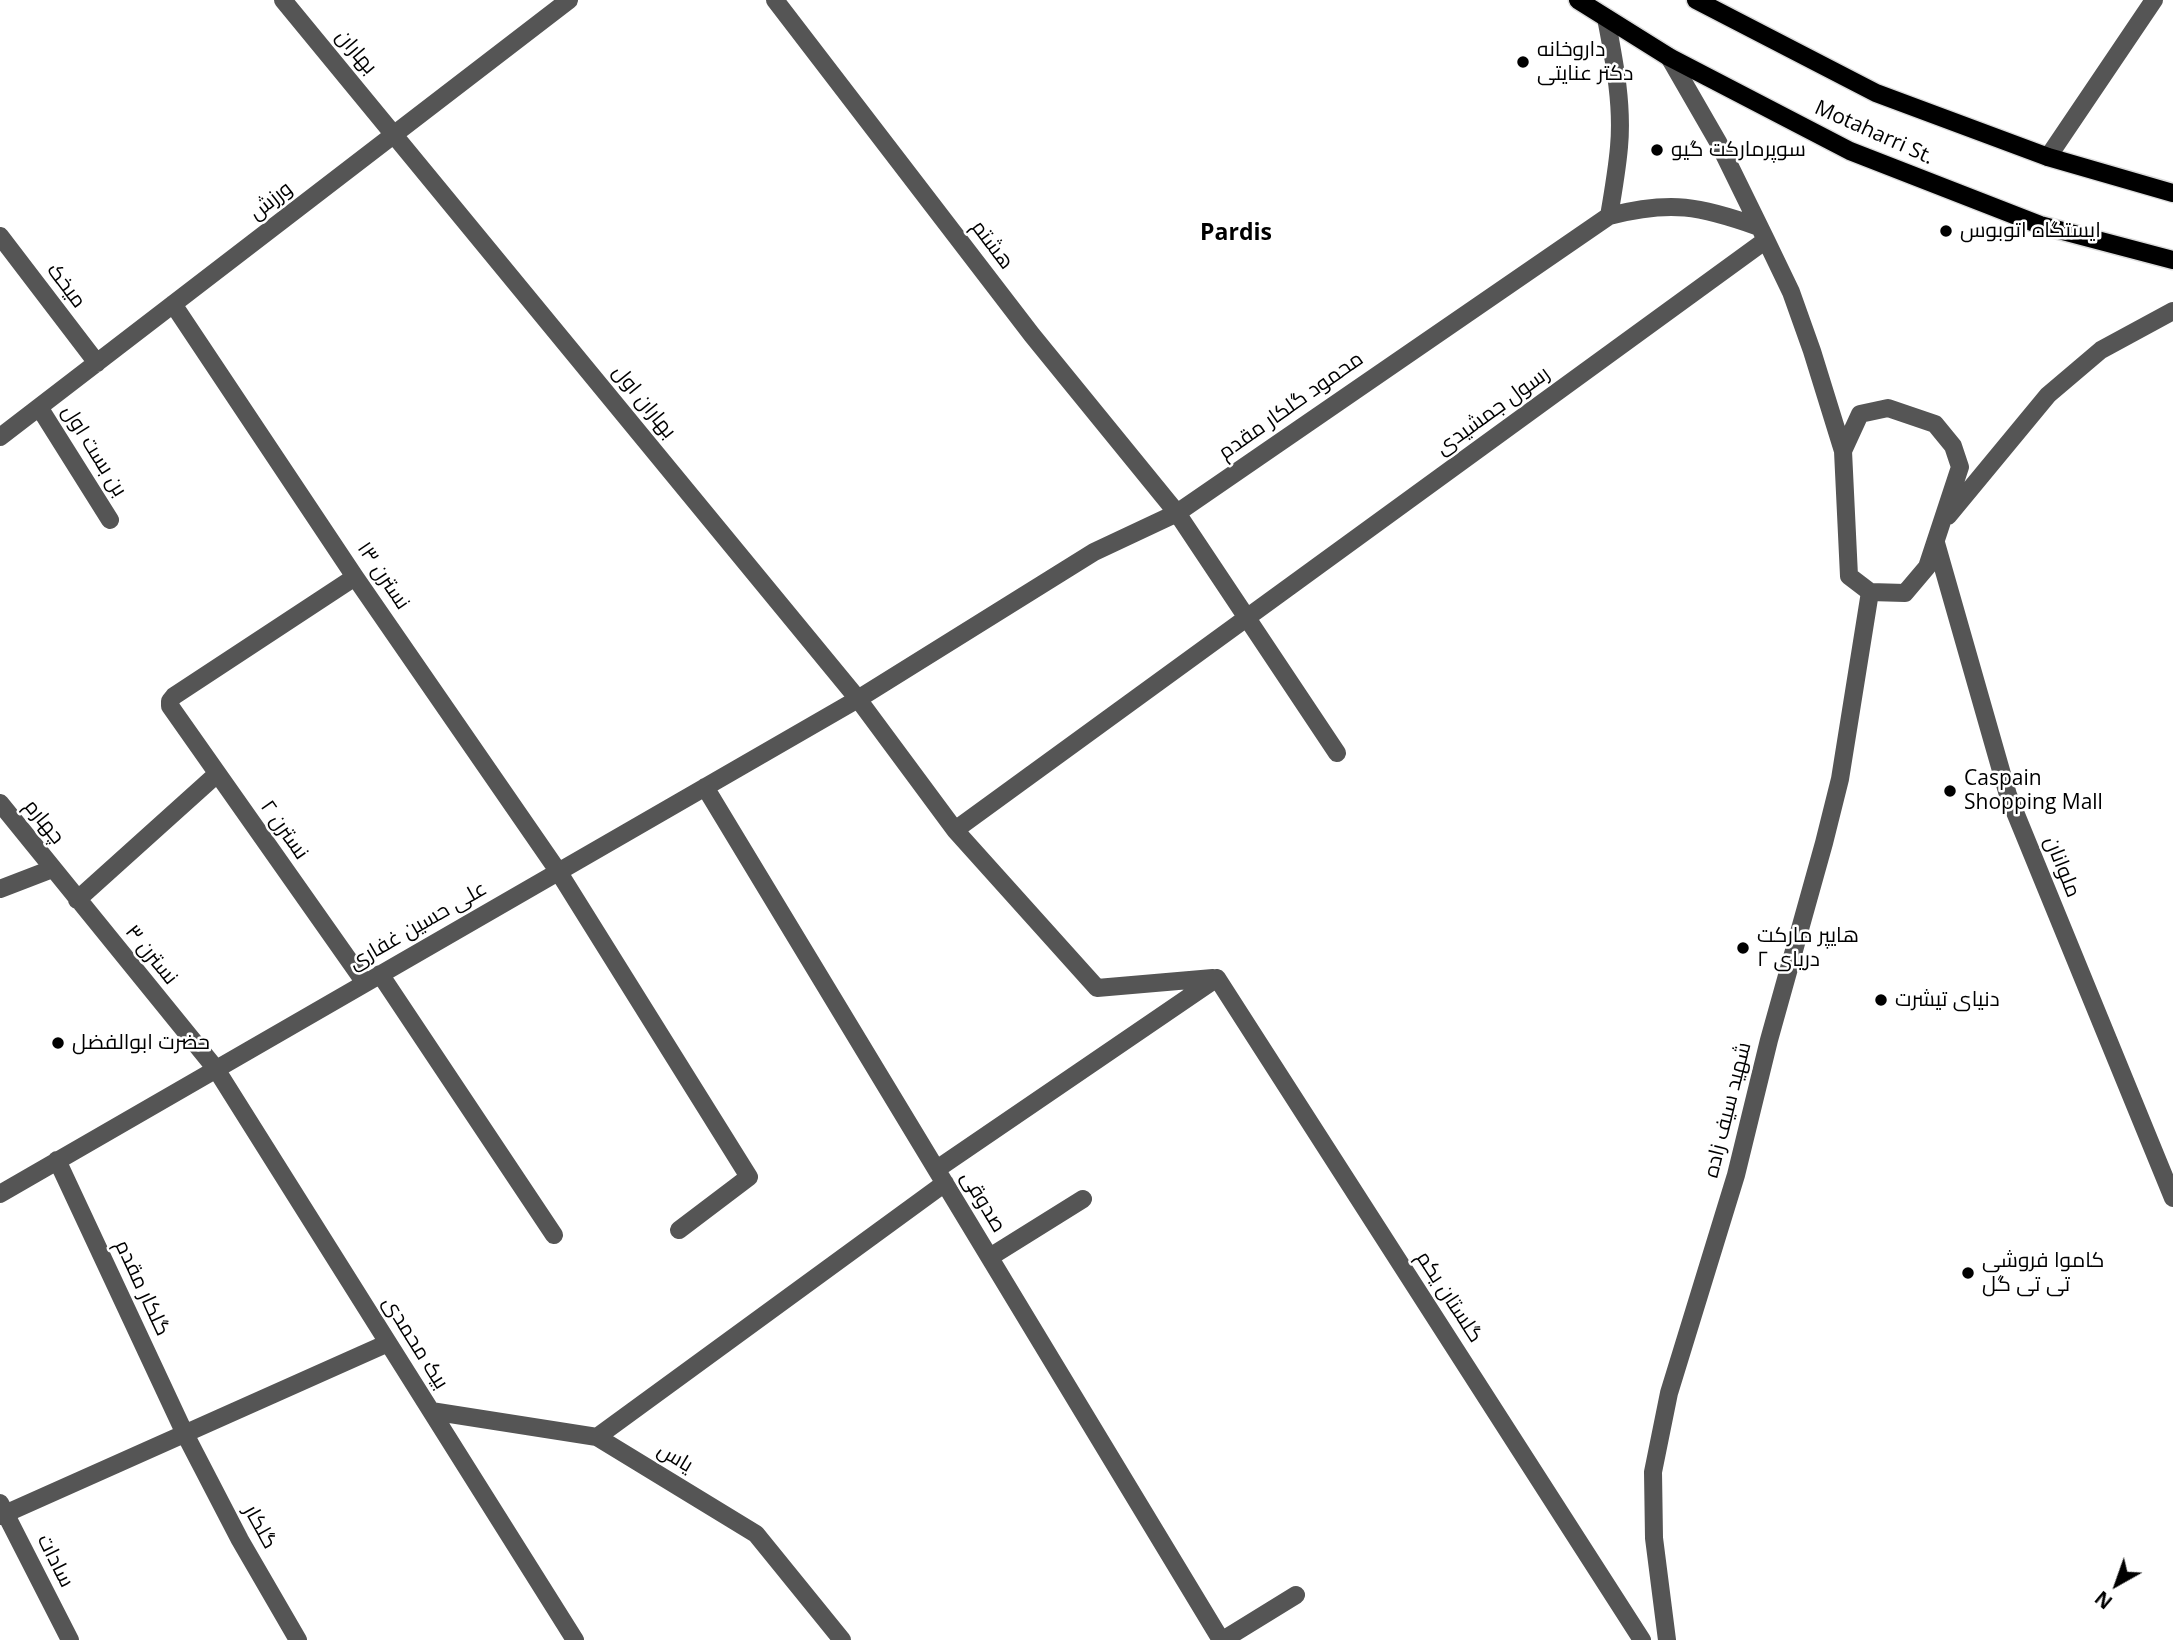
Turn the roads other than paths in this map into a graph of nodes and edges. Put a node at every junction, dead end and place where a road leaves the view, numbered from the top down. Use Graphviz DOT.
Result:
graph roads {
  1 [pos="283,0"];
  2 [pos="569,0"];
  3 [pos="775,0"];
  4 [pos="1578,0"];
  5 [pos="1696,0"];
  6 [pos="2154,0"];
  7 [pos="1606,18"];
  8 [pos="1669,58"];
  9 [pos="395,134"];
  10 [pos="2048,158"];
  11 [pos="2173,193"];
  12 [pos="1609,216"];
  13 [pos="1763,233"];
  14 [pos="0,236"];
  15 [pos="2173,260"];
  16 [pos="173,304"];
  17 [pos="2173,311"];
  18 [pos="97,363"];
  19 [pos="39,407"];
  20 [pos="0,437"];
  21 [pos="1843,451"];
  22 [pos="1177,513"];
  23 [pos="110,520"];
  24 [pos="1941,524"];
  25 [pos="1936,543"];
  26 [pos="355,577"];
  27 [pos="1870,592"];
  28 [pos="1247,619"];
  29 [pos="858,699"];
  30 [pos="1337,753"];
  31 [pos="217,774"];
  32 [pos="705,787"];
  33 [pos="0,803"];
  34 [pos="955,830"];
  35 [pos="52,869"];
  36 [pos="558,871"];
  37 [pos="0,889"];
  38 [pos="77,900"];
  39 [pos="1217,978"];
  40 [pos="373,979"];
  41 [pos="216,1069"];
  42 [pos="57,1160"];
  43 [pos="941,1176"];
  44 [pos="0,1194"];
  45 [pos="2173,1198"];
  46 [pos="1083,1199"];
  47 [pos="678,1230"];
  48 [pos="554,1235"];
  49 [pos="989,1257"];
  50 [pos="388,1343"];
  51 [pos="431,1411"];
  52 [pos="185,1434"];
  53 [pos="597,1437"];
  54 [pos="2,1511"];
  55 [pos="1296,1595"];
  56 [pos="70,1640"];
  57 [pos="298,1640"];
  58 [pos="575,1640"];
  59 [pos="842,1640"];
  60 [pos="1222,1640"];
  61 [pos="1642,1640"];
  62 [pos="1667,1640"];
  1 -- 9 [label="street, بهاران"];
  2 -- 9 [label="street, ورزش"];
  3 -- 22 [label="street, هشتم"];
  4 -- 7 [label="main road, Motaharri St."];
  5 -- 10 [label="main road, Motaharri St."];
  6 -- 10 [label="street"];
  7 -- 8 [label="main road, Motaharri St."];
  7 -- 12 [label="street"];
  8 -- 13 [label="street"];
  8 -- 15 [label="main road, Motaharri St."];
  9 -- 16 [label="street, ورزش"];
  9 -- 29 [label="street, بهاران اول"];
  10 -- 11 [label="main road, Motaharri St."];
  12 -- 13 [label="street, محمود گلکار مقدم"];
  12 -- 22 [label="street, محمود گلکار مقدم"];
  13 -- 21 [label="street"];
  13 -- 28 [label="street, رسول جمشیدی"];
  14 -- 18 [label="street, میخک"];
  16 -- 18 [label="street, ورزش"];
  16 -- 26 [label="street, نسترن ۱۳"];
  17 -- 24 [label="street"];
  18 -- 19 [label="street, ورزش"];
  19 -- 20 [label="street, ورزش"];
  19 -- 23 [label="street, بن بست اول"];
  21 -- 24 [label="street"];
  21 -- 27 [label="street"];
  22 -- 28 [label="street, هشتم"];
  22 -- 29 [label="street, محمود گلکار مقدم"];
  24 -- 25 [label="street"];
  25 -- 27 [label="street"];
  25 -- 45 [label="street, ملوانان"];
  26 -- 31 [label="street, نسترن ۲"];
  26 -- 36 [label="street, نسترن ۱۳"];
  27 -- 62 [label="street, شهید سیف زاده"];
  28 -- 30 [label="street, هشتم"];
  28 -- 34 [label="street, رسول جمشیدی"];
  29 -- 32 [label="street, علی حسین غفاری"];
  29 -- 34 [label="street, بهاران اول"];
  31 -- 38 [label="street"];
  31 -- 40 [label="street, نسترن ۲"];
  32 -- 36 [label="street, علی حسین غفاری"];
  32 -- 43 [label="street, صدوقی"];
  33 -- 35 [label="street, چهارم"];
  34 -- 39 [label="street, بهاران اول"];
  35 -- 37 [label="street"];
  35 -- 38 [label="street, نسترن ۳"];
  36 -- 40 [label="street, علی حسین غفاری"];
  36 -- 47 [label="street, نسترن ۱۳"];
  38 -- 41 [label="street, نسترن ۳"];
  39 -- 43 [label="street"];
  39 -- 61 [label="street, گلستان یکم"];
  40 -- 41 [label="street, علی حسین غفاری"];
  40 -- 48 [label="street, نسترن ۲"];
  41 -- 42 [label="street, علی حسین غفاری"];
  41 -- 50 [label="street, بیک محمدی"];
  42 -- 44 [label="street, علی حسین غفاری"];
  42 -- 52 [label="street, گلکار مقدم"];
  43 -- 49 [label="street, صدوقی"];
  43 -- 53 [label="street"];
  46 -- 49 [label="street"];
  49 -- 60 [label="street, صدوقی"];
  50 -- 51 [label="street, بیک محمدی"];
  50 -- 52 [label="street"];
  51 -- 53 [label="street, یاس"];
  51 -- 58 [label="street, بیک محمدی"];
  52 -- 54 [label="street"];
  52 -- 57 [label="street, گلکار"];
  53 -- 59 [label="street, یاس"];
  54 -- 56 [label="street, سادات"];
  55 -- 60 [label="street"];
}
